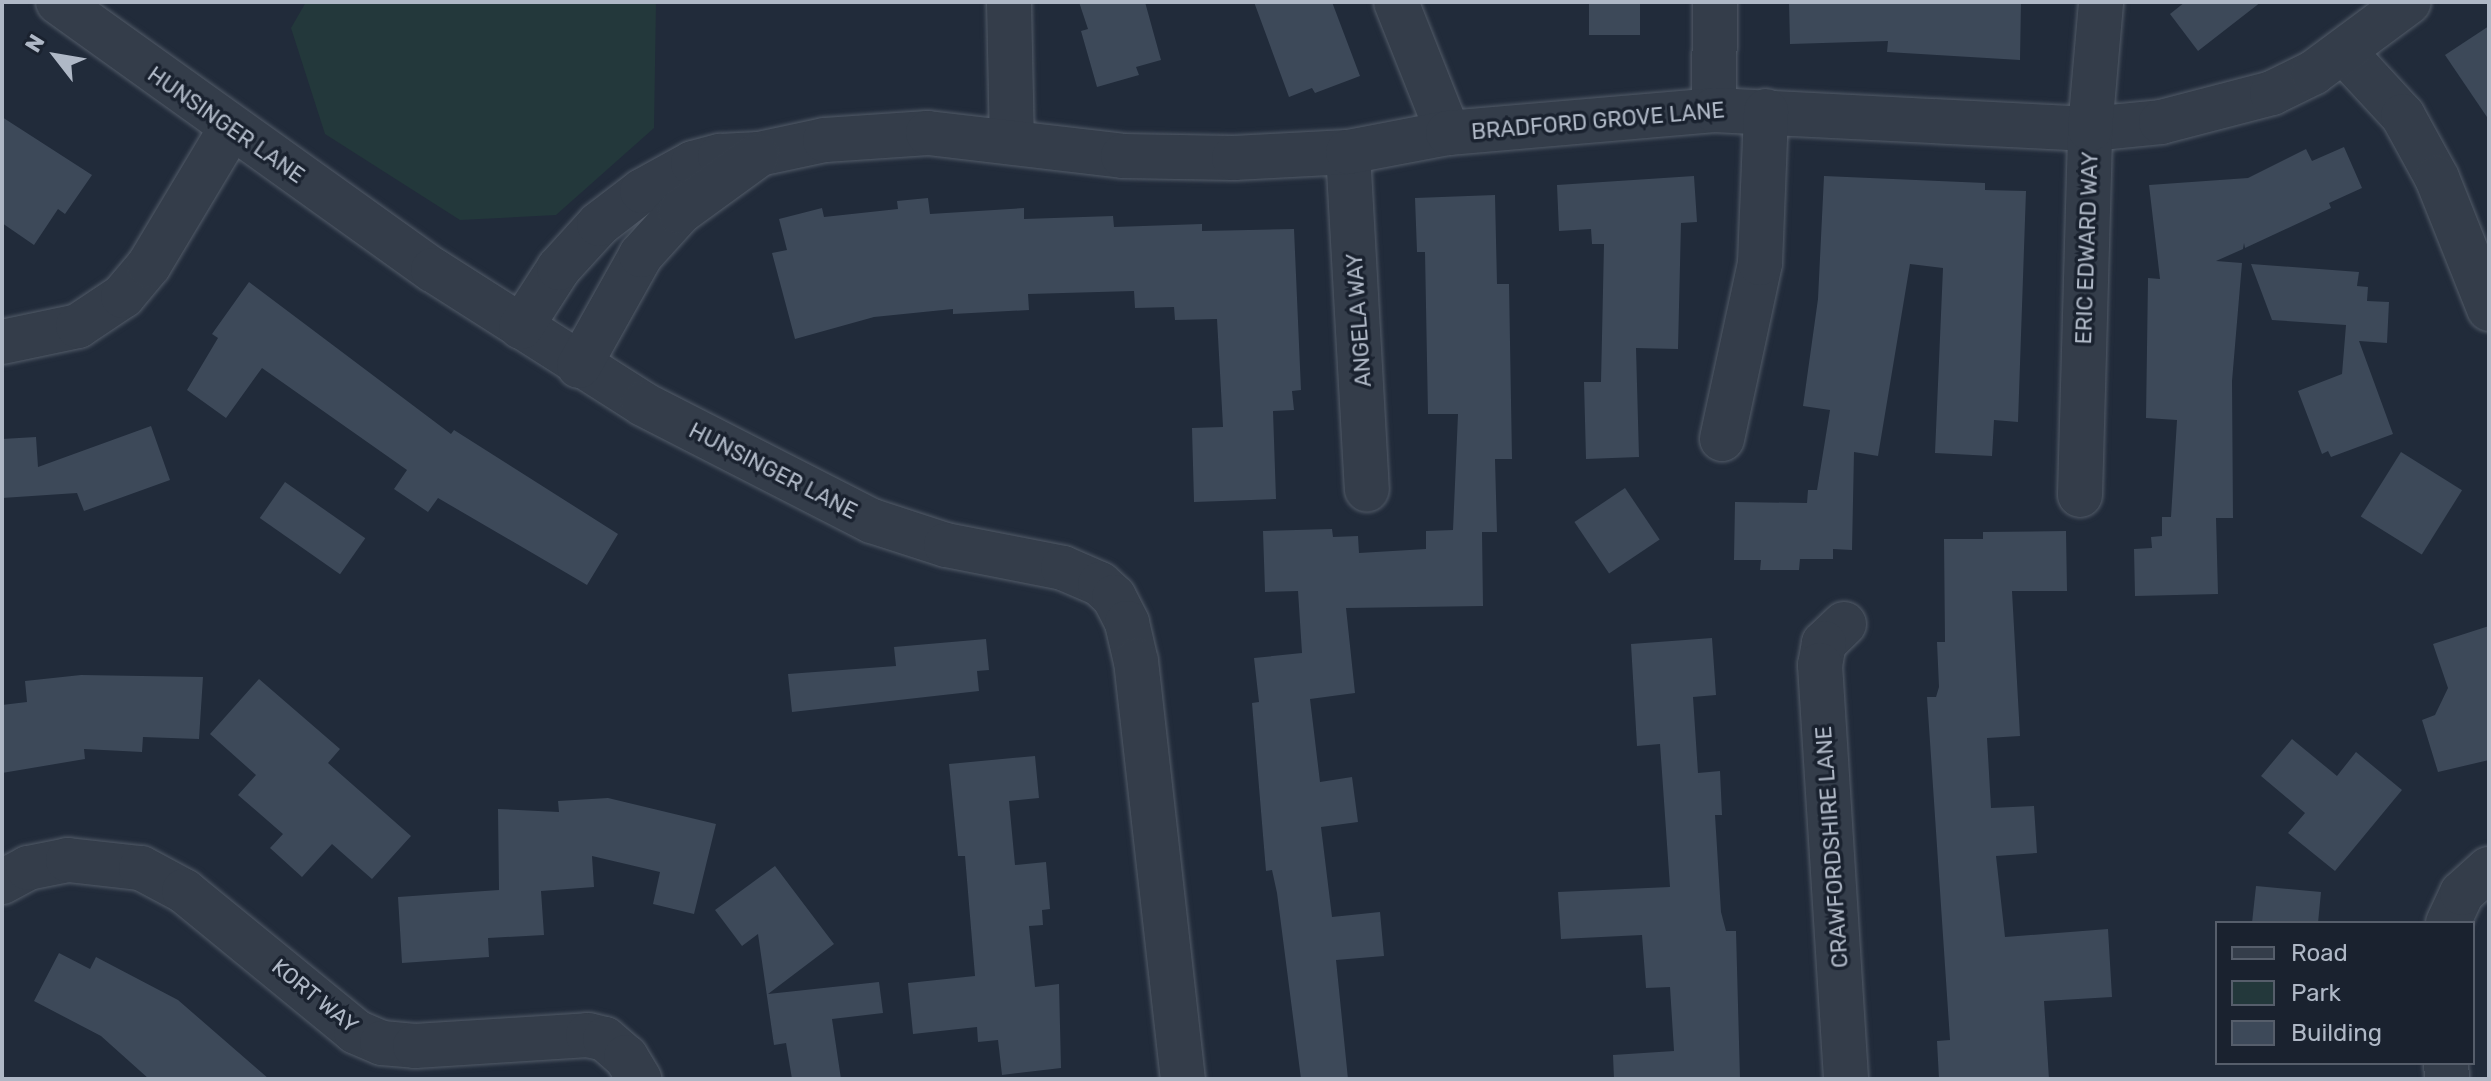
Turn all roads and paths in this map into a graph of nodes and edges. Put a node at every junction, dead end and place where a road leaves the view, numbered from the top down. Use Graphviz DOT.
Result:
graph roads {
  1 [pos="58,2"];
  2 [pos="1009,2"];
  3 [pos="1396,2"];
  4 [pos="1715,2"];
  5 [pos="2101,2"];
  6 [pos="2409,2"];
  7 [pos="2344,52"];
  8 [pos="1714,110"];
  9 [pos="1766,111"];
  10 [pos="231,128"];
  11 [pos="2090,129"];
  12 [pos="1448,133"];
  13 [pos="1012,142"];
  14 [pos="1348,152"];
  15 [pos="759,154"];
  16 [pos="2489,309"];
  17 [pos="521,327"];
  18 [pos="2,342"];
  19 [pos="579,366"];
  20 [pos="1722,439"];
  21 [pos="1367,489"];
  22 [pos="2080,495"];
  23 [pos="1844,624"];
  24 [pos="2489,869"];
  25 [pos="2,882"];
  26 [pos="2449,921"];
  27 [pos="639,1079"];
  28 [pos="1183,1079"];
  29 [pos="1846,1079"];
  1 -- 10 [label="street, HUNSINGER LANE"];
  2 -- 13 [label="street"];
  3 -- 12 [label="street"];
  4 -- 8 [label="street"];
  5 -- 11 [label="street, ERIC EDWARD WAY"];
  6 -- 7 [label="street, BRADFORD GROVE LANE"];
  7 -- 11 [label="street, BRADFORD GROVE LANE"];
  7 -- 16 [label="street"];
  8 -- 9 [label="street, BRADFORD GROVE LANE"];
  8 -- 12 [label="street, BRADFORD GROVE LANE"];
  9 -- 11 [label="street, BRADFORD GROVE LANE"];
  9 -- 20 [label="street"];
  10 -- 17 [label="street, HUNSINGER LANE"];
  10 -- 18 [label="street"];
  11 -- 22 [label="street, ERIC EDWARD WAY"];
  12 -- 14 [label="street, BRADFORD GROVE LANE"];
  13 -- 14 [label="street, BRADFORD GROVE LANE"];
  13 -- 15 [label="street, BRADFORD GROVE LANE"];
  14 -- 21 [label="street, ANGELA WAY"];
  15 -- 17 [label="street, BRADFORD GROVE LANE"];
  15 -- 19 [label="street, BRADFORD GROVE LANE"];
  17 -- 19 [label="street, HUNSINGER LANE"];
  19 -- 28 [label="street, HUNSINGER LANE"];
  23 -- 29 [label="street, CRAWFORDSHIRE LANE"];
  24 -- 26 [label="street"];
  25 -- 27 [label="street, KORT WAY"];
}
